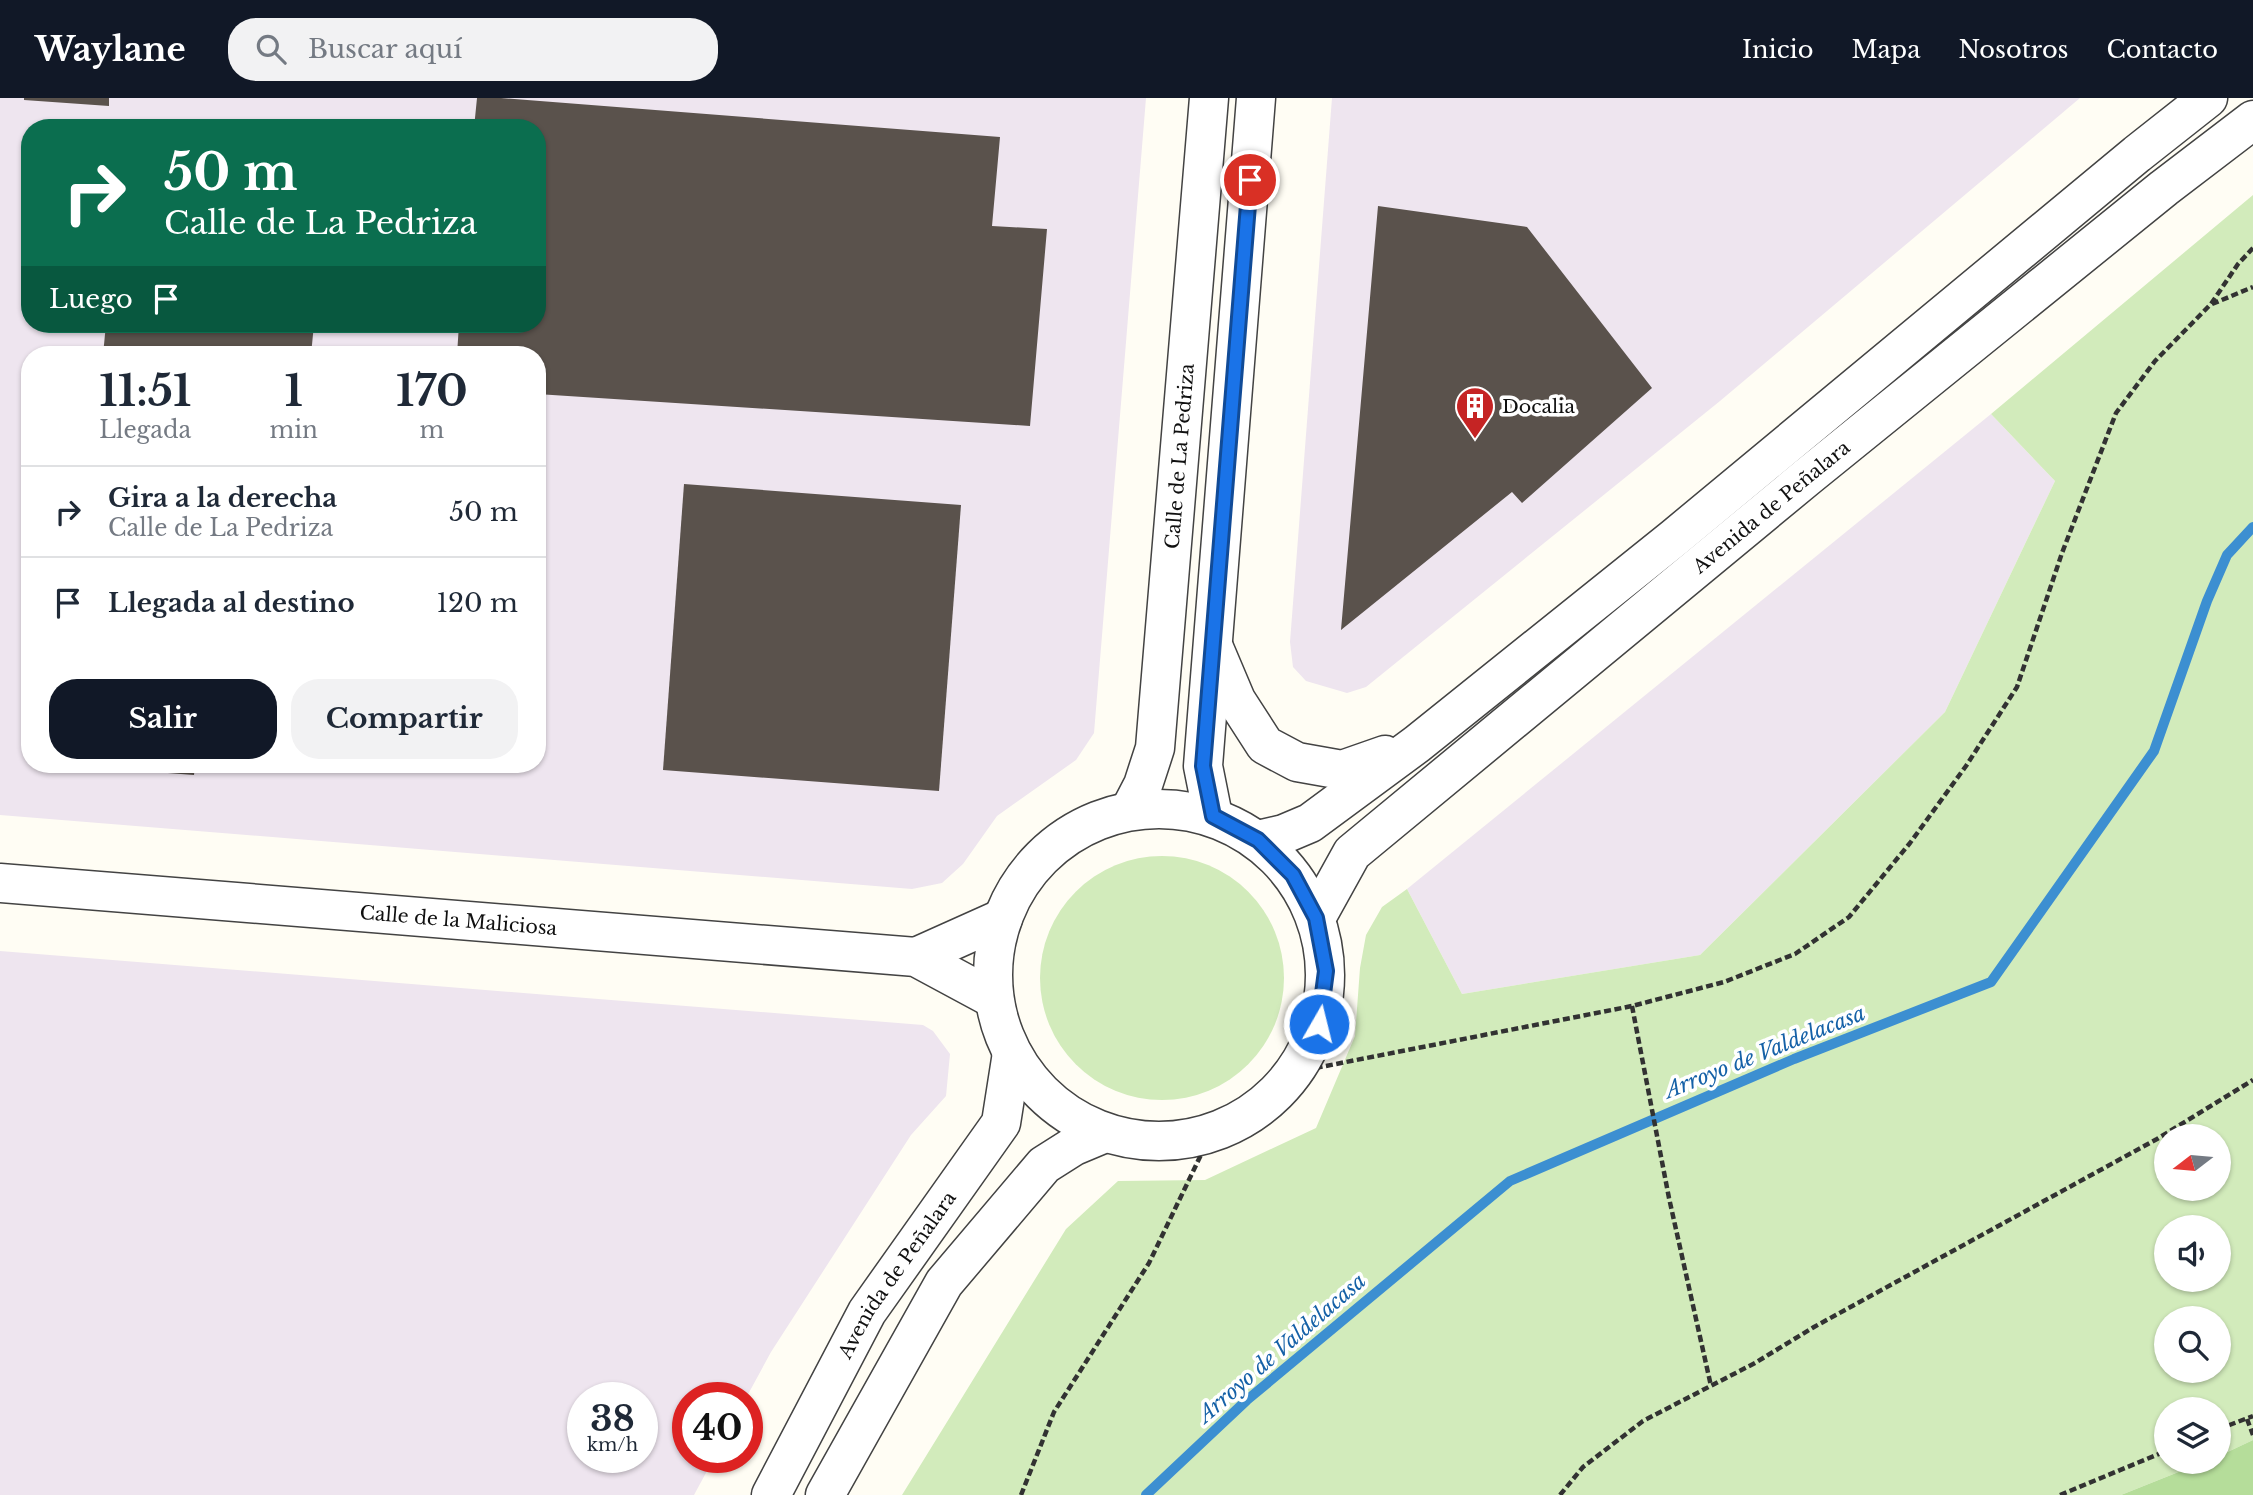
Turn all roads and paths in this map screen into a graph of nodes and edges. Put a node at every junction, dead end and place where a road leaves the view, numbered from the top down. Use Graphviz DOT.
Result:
graph roads {
  1 [pos="1209,98"];
  2 [pos="1256,98"];
  3 [pos="2208,98"];
  4 [pos="2253,120"];
  5 [pos="2253,248"];
  6 [pos="2253,287"];
  7 [pos="2211,304"];
  8 [pos="1212,645"];
  9 [pos="1417,744"];
  10 [pos="1130,810"];
  11 [pos="1213,816"];
  12 [pos="1258,840"];
  13 [pos="0,883"];
  14 [pos="1003,918"];
  15 [pos="1316,918"];
  16 [pos="916,957"];
  17 [pos="995,999"];
  18 [pos="1632,1006"];
  19 [pos="1012,1053"];
  20 [pos="1295,1072"];
  21 [pos="2253,1080"];
  22 [pos="1105,1133"];
  23 [pos="1211,1134"];
  24 [pos="1711,1386"];
  25 [pos="2253,1416"];
  26 [pos="2247,1419"];
  27 [pos="2231,1425"];
  28 [pos="2253,1435"];
  29 [pos="2154,1456"];
  30 [pos="771,1495"];
  31 [pos="824,1495"];
  32 [pos="1021,1495"];
  33 [pos="1560,1495"];
  34 [pos="2060,1495"];
  1 -- 10 [label="street, Calle de La Pedriza"];
  2 -- 8 [label="street"];
  3 -- 9 [label="street, Avenida de Peñalara"];
  4 -- 15 [label="street, Avenida de Peñalara"];
  5 -- 7 [label="path"];
  6 -- 7 [label="path"];
  7 -- 18 [label="path"];
  8 -- 9 [label="street"];
  8 -- 11 [label="street"];
  9 -- 12 [label="street, Avenida de Peñalara"];
  10 -- 11 [label="street"];
  10 -- 14 [label="street"];
  11 -- 12 [label="street"];
  12 -- 15 [label="street"];
  13 -- 16 [label="street, Calle de la Maliciosa"];
  14 -- 16 [label="street, Calle de la Maliciosa"];
  14 -- 17 [label="street"];
  15 -- 20 [label="street"];
  16 -- 17 [label="street, Calle de la Maliciosa"];
  17 -- 19 [label="street"];
  18 -- 20 [label="path"];
  18 -- 24 [label="path"];
  19 -- 22 [label="street"];
  19 -- 30 [label="street, Avenida de Peñalara"];
  20 -- 23 [label="street"];
  21 -- 24 [label="path"];
  22 -- 23 [label="street"];
  22 -- 31 [label="street"];
  23 -- 32 [label="path"];
  24 -- 33 [label="path"];
  25 -- 26 [label="path"];
  26 -- 27 [label="path"];
  26 -- 28 [label="path"];
  29 -- 34 [label="path"];
}
